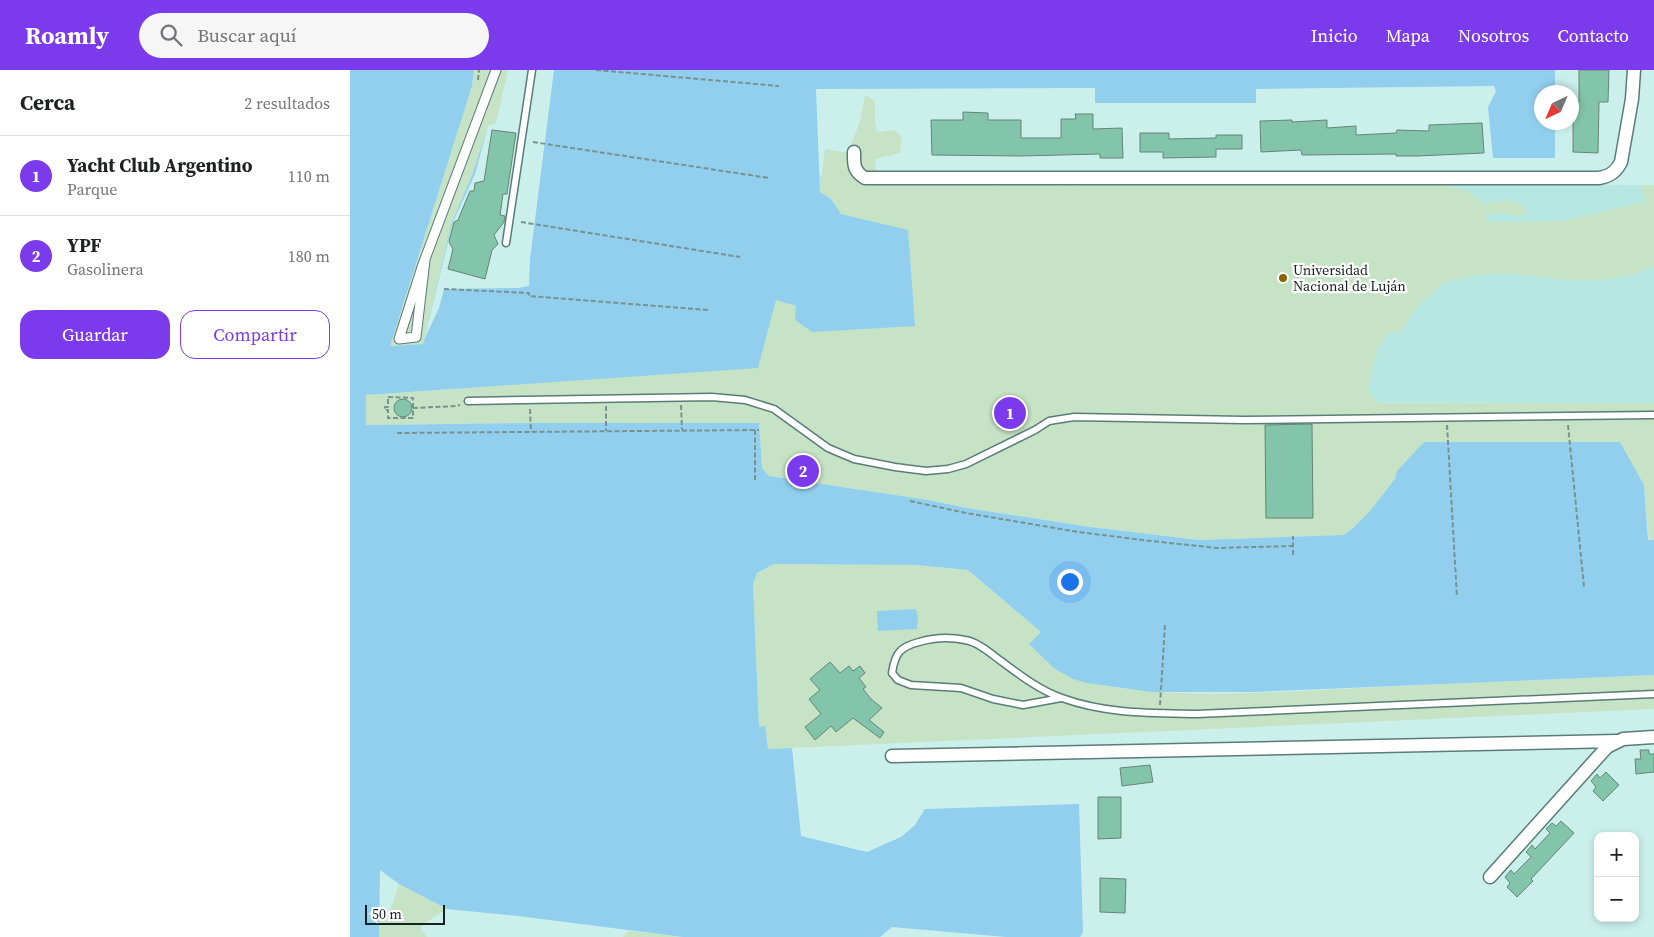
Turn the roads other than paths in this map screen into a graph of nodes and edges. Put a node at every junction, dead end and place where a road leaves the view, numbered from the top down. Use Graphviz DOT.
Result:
graph roads {
  1 [pos="496,70"];
  2 [pos="532,70"];
  3 [pos="1634,70"];
  4 [pos="854,152"];
  5 [pos="506,243"];
  6 [pos="425,260"];
  7 [pos="468,401"];
  8 [pos="1654,415"];
  9 [pos="1654,694"];
  10 [pos="1061,698"];
  11 [pos="1654,737"];
  12 [pos="1617,741"];
  13 [pos="892,756"];
  14 [pos="1490,878"];
  1 -- 6 [label="street"];
  2 -- 5 [label="lane"];
  3 -- 4 [label="street"];
  6 -- 6 [label="street"];
  7 -- 8 [label="lane"];
  9 -- 10 [label="lane"];
  10 -- 10 [label="lane"];
  11 -- 12 [label="street"];
  12 -- 13 [label="street"];
  12 -- 14 [label="street"];
}
